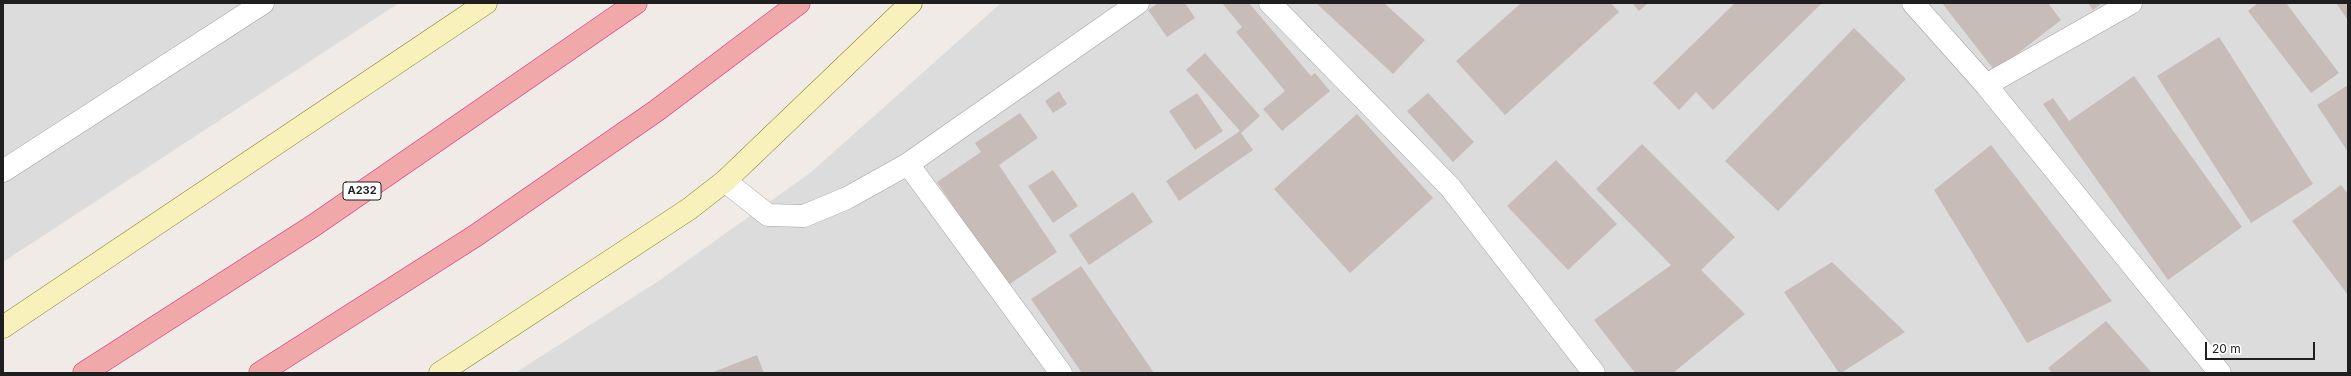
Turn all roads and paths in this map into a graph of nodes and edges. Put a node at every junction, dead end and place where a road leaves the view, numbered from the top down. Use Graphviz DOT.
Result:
graph roads {
  1 [pos="263,3"];
  2 [pos="486,3"];
  3 [pos="636,3"];
  4 [pos="799,3"];
  5 [pos="911,3"];
  6 [pos="1138,3"];
  7 [pos="1270,3"];
  8 [pos="1913,3"];
  9 [pos="2131,3"];
  10 [pos="1986,85"];
  11 [pos="908,164"];
  12 [pos="3,171"];
  13 [pos="725,181"];
  14 [pos="3,327"];
  15 [pos="84,373"];
  16 [pos="260,373"];
  17 [pos="440,373"];
  18 [pos="1061,373"];
  19 [pos="1594,373"];
  20 [pos="2220,373"];
  1 -- 12 [label="street"];
  2 -- 14 [label="main road"];
  3 -- 15 [label="highway, A232"];
  4 -- 16 [label="highway"];
  5 -- 13 [label="main road"];
  6 -- 11 [label="street"];
  7 -- 19 [label="street"];
  8 -- 10 [label="street"];
  9 -- 10 [label="street"];
  10 -- 20 [label="street"];
  11 -- 13 [label="street"];
  11 -- 18 [label="street"];
  13 -- 17 [label="main road"];
}
